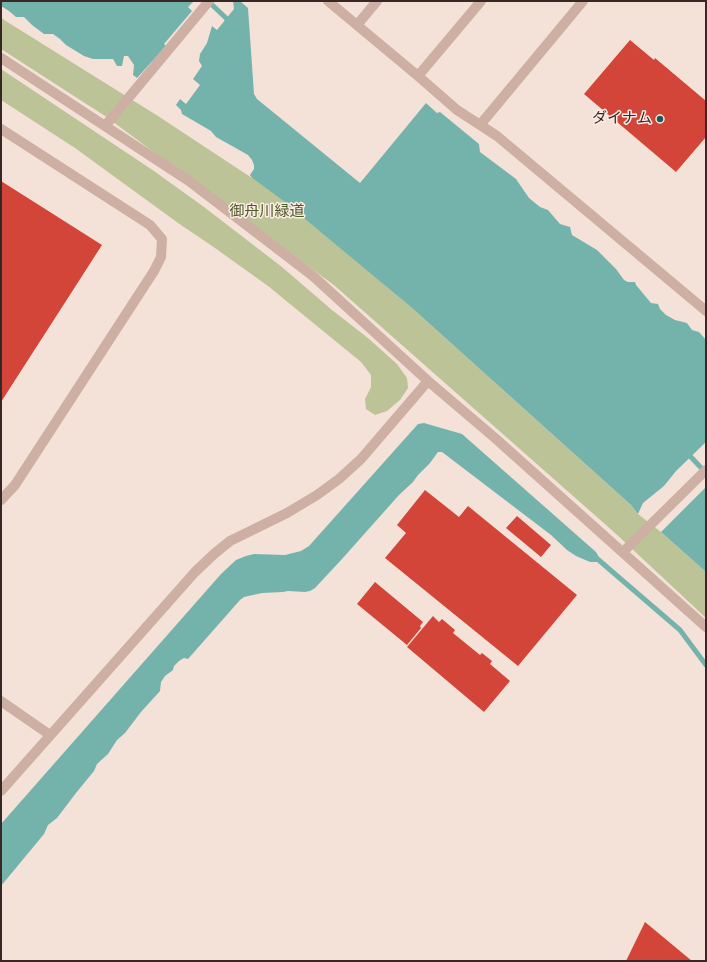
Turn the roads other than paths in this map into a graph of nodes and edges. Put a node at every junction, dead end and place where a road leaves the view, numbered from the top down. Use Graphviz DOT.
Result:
graph roads {
  1 [pos="209,1"];
  2 [pos="328,1"];
  3 [pos="377,1"];
  4 [pos="481,1"];
  5 [pos="583,1"];
  6 [pos="357,25"];
  7 [pos="1,58"];
  8 [pos="418,76"];
  9 [pos="480,125"];
  10 [pos="105,126"];
  11 [pos="1,129"];
  12 [pos="706,311"];
  13 [pos="428,381"];
  14 [pos="706,470"];
  15 [pos="1,500"];
  16 [pos="623,552"];
  17 [pos="706,627"];
  18 [pos="1,701"];
  19 [pos="50,735"];
  20 [pos="1,791"];
  1 -- 10 [label="street"];
  2 -- 6 [label="street"];
  3 -- 6 [label="street"];
  4 -- 8 [label="street"];
  5 -- 9 [label="street"];
  6 -- 8 [label="street"];
  7 -- 10 [label="street"];
  8 -- 9 [label="street"];
  9 -- 12 [label="street"];
  10 -- 13 [label="street"];
  11 -- 15 [label="street"];
  13 -- 16 [label="street"];
  13 -- 19 [label="street"];
  14 -- 16 [label="street"];
  16 -- 17 [label="street"];
  18 -- 19 [label="street"];
  19 -- 20 [label="street"];
}
